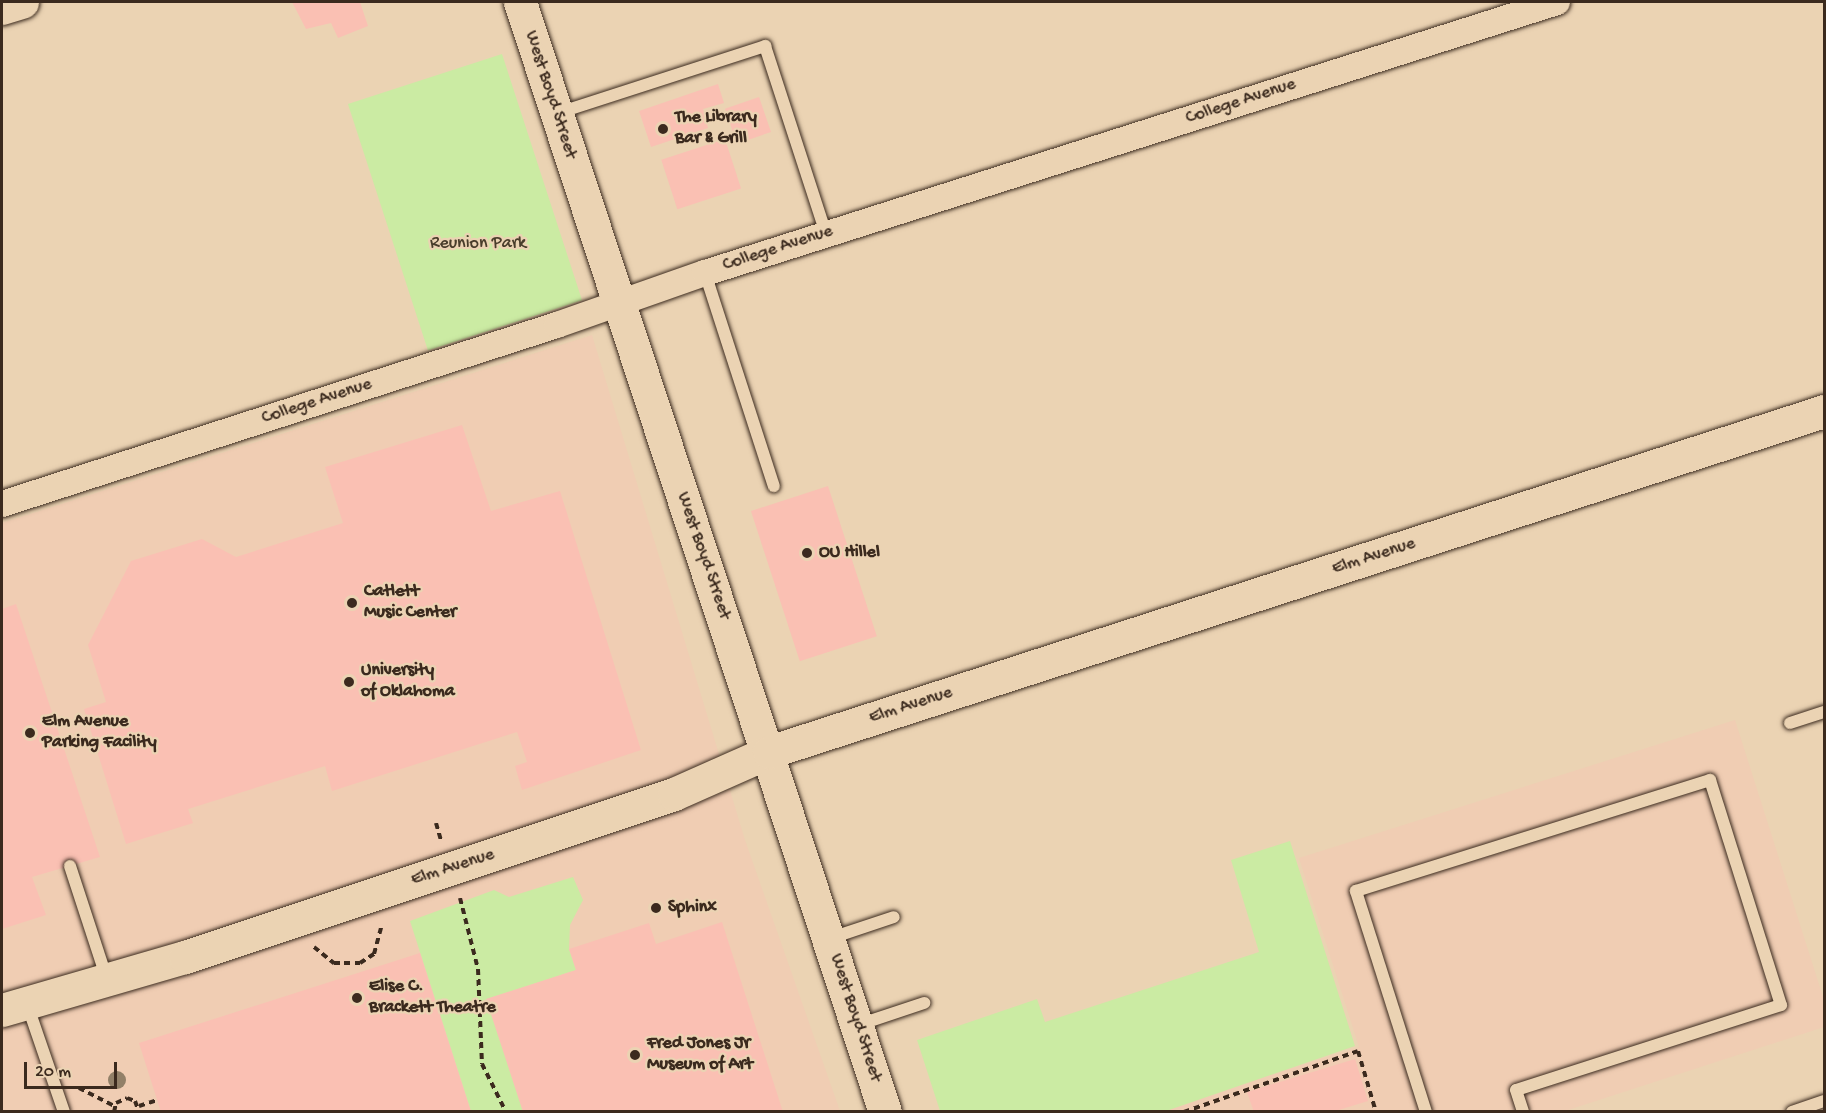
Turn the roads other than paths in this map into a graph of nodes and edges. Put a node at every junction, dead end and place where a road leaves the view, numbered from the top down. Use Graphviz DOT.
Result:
graph roads {
  1 [pos="22,2"];
  2 [pos="520,2"];
  3 [pos="1557,2"];
  4 [pos="2,8"];
  5 [pos="556,113"];
  6 [pos="826,234"];
  7 [pos="705,273"];
  8 [pos="617,303"];
  9 [pos="1824,411"];
  10 [pos="774,486"];
  11 [pos="2,504"];
  12 [pos="1824,712"];
  13 [pos="1790,723"];
  14 [pos="769,752"];
  15 [pos="70,866"];
  16 [pos="894,917"];
  17 [pos="829,938"];
  18 [pos="107,979"];
  19 [pos="924,1003"];
  20 [pos="14,1006"];
  21 [pos="858,1025"];
  22 [pos="1824,1101"];
  23 [pos="64,1112"];
  24 [pos="885,1112"];
  25 [pos="1426,1112"];
  26 [pos="1523,1112"];
  27 [pos="1791,1112"];
  1 -- 4 [label="street"];
  2 -- 5 [label="street, West Boyd Street"];
  3 -- 6 [label="street, College Avenue"];
  5 -- 6 [label="lane"];
  5 -- 8 [label="street, West Boyd Street"];
  6 -- 7 [label="street, College Avenue"];
  7 -- 8 [label="street, College Avenue"];
  7 -- 10 [label="lane"];
  8 -- 11 [label="street, College Avenue"];
  8 -- 14 [label="street, West Boyd Street"];
  9 -- 14 [label="street, Elm Avenue"];
  12 -- 13 [label="lane"];
  14 -- 17 [label="street, West Boyd Street"];
  14 -- 18 [label="street, Elm Avenue"];
  15 -- 18 [label="lane"];
  16 -- 17 [label="lane"];
  17 -- 21 [label="street, West Boyd Street"];
  18 -- 20 [label="street, Elm Avenue"];
  19 -- 21 [label="lane"];
  20 -- 23 [label="lane"];
  21 -- 24 [label="street, West Boyd Street"];
  22 -- 27 [label="lane"];
  25 -- 26 [label="lane"];
}
